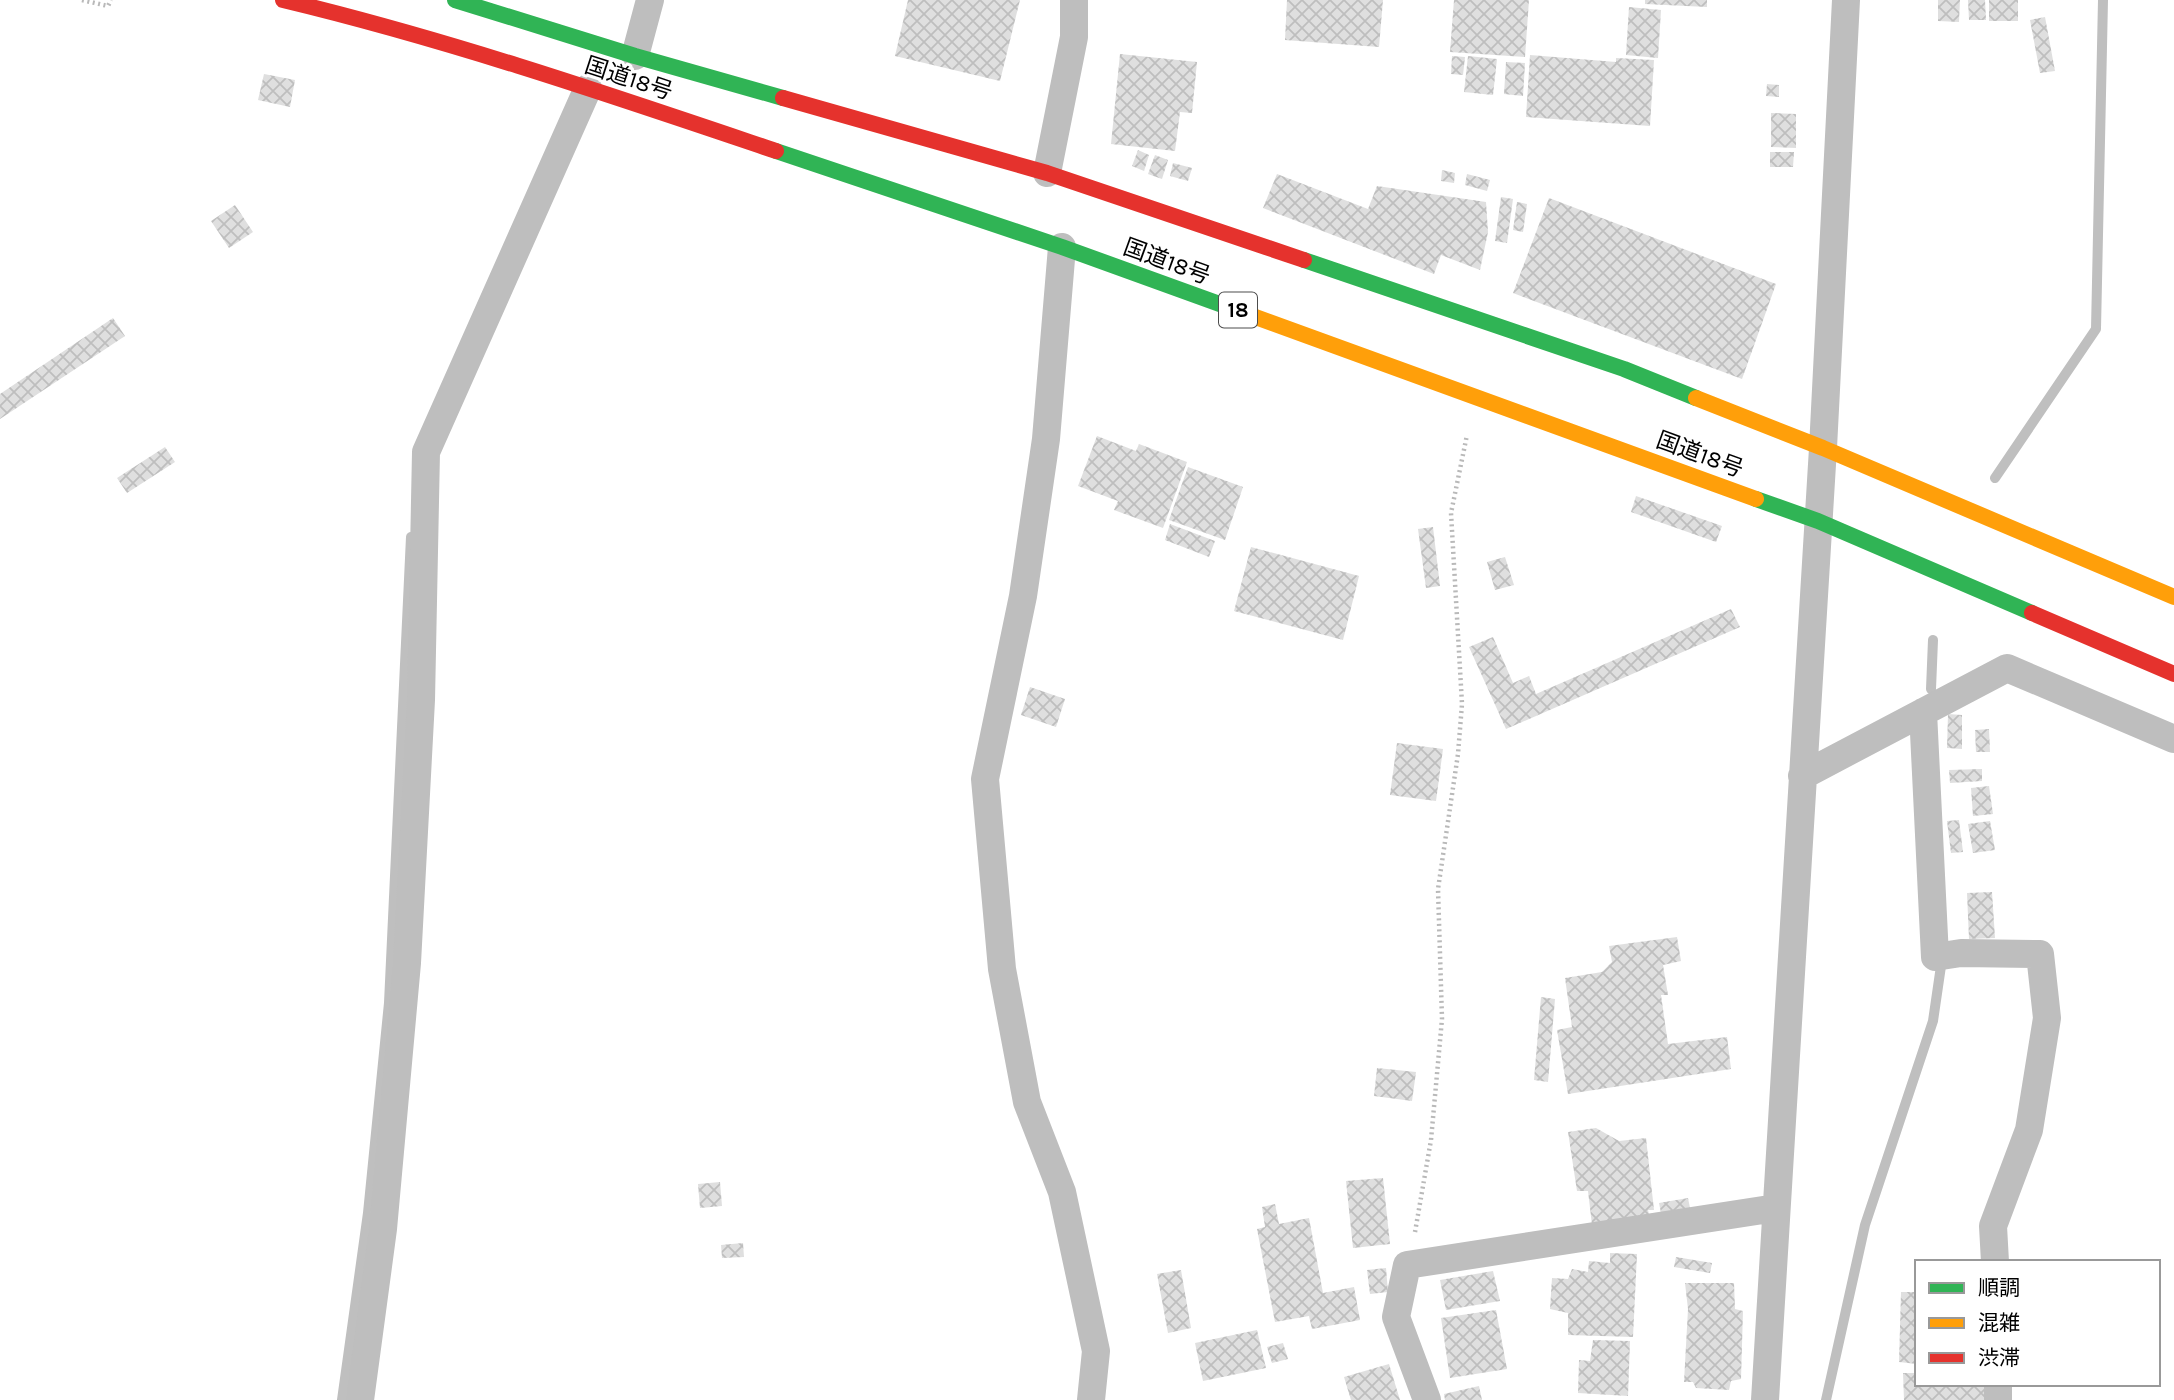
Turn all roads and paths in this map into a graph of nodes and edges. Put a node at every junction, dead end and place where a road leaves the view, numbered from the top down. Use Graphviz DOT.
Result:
graph roads {
  1 [pos="82,0"];
  2 [pos="111,0"];
  3 [pos="283,0"];
  4 [pos="455,0"];
  5 [pos="650,0"];
  6 [pos="1074,0"];
  7 [pos="1846,0"];
  8 [pos="635,56"];
  9 [pos="588,88"];
  10 [pos="1047,173"];
  11 [pos="1062,247"];
  12 [pos="1475,396"];
  13 [pos="1823,448"];
  14 [pos="1818,521"];
  15 [pos="2174,597"];
  16 [pos="2174,674"];
  17 [pos="1923,712"];
  18 [pos="2174,738"];
  19 [pos="1802,776"];
  20 [pos="1776,1208"];
  21 [pos="1995,1260"];
  22 [pos="1406,1265"];
  23 [pos="360,1400"];
  24 [pos="1091,1400"];
  25 [pos="1427,1400"];
  26 [pos="1765,1400"];
  1 -- 2 [label="path"];
  3 -- 9 [label="highway, 国道18号 / 18"];
  4 -- 8 [label="highway, 国道18号"];
  5 -- 8 [label="street"];
  6 -- 10 [label="street"];
  7 -- 13 [label="street"];
  8 -- 10 [label="highway, 国道18号"];
  9 -- 11 [label="highway, 国道18号 / 18"];
  9 -- 23 [label="street"];
  10 -- 13 [label="highway, 国道18号"];
  11 -- 12 [label="highway, 国道18号 / 18"];
  11 -- 24 [label="street"];
  12 -- 14 [label="highway, 国道18号 / 18"];
  12 -- 22 [label="path"];
  13 -- 14 [label="street"];
  13 -- 15 [label="highway, 国道18号"];
  14 -- 16 [label="highway, 国道18号 / 18"];
  14 -- 19 [label="street"];
  17 -- 18 [label="street"];
  17 -- 19 [label="street"];
  17 -- 21 [label="street"];
  19 -- 20 [label="street"];
  20 -- 22 [label="street"];
  20 -- 26 [label="street"];
  22 -- 25 [label="street"];
}
